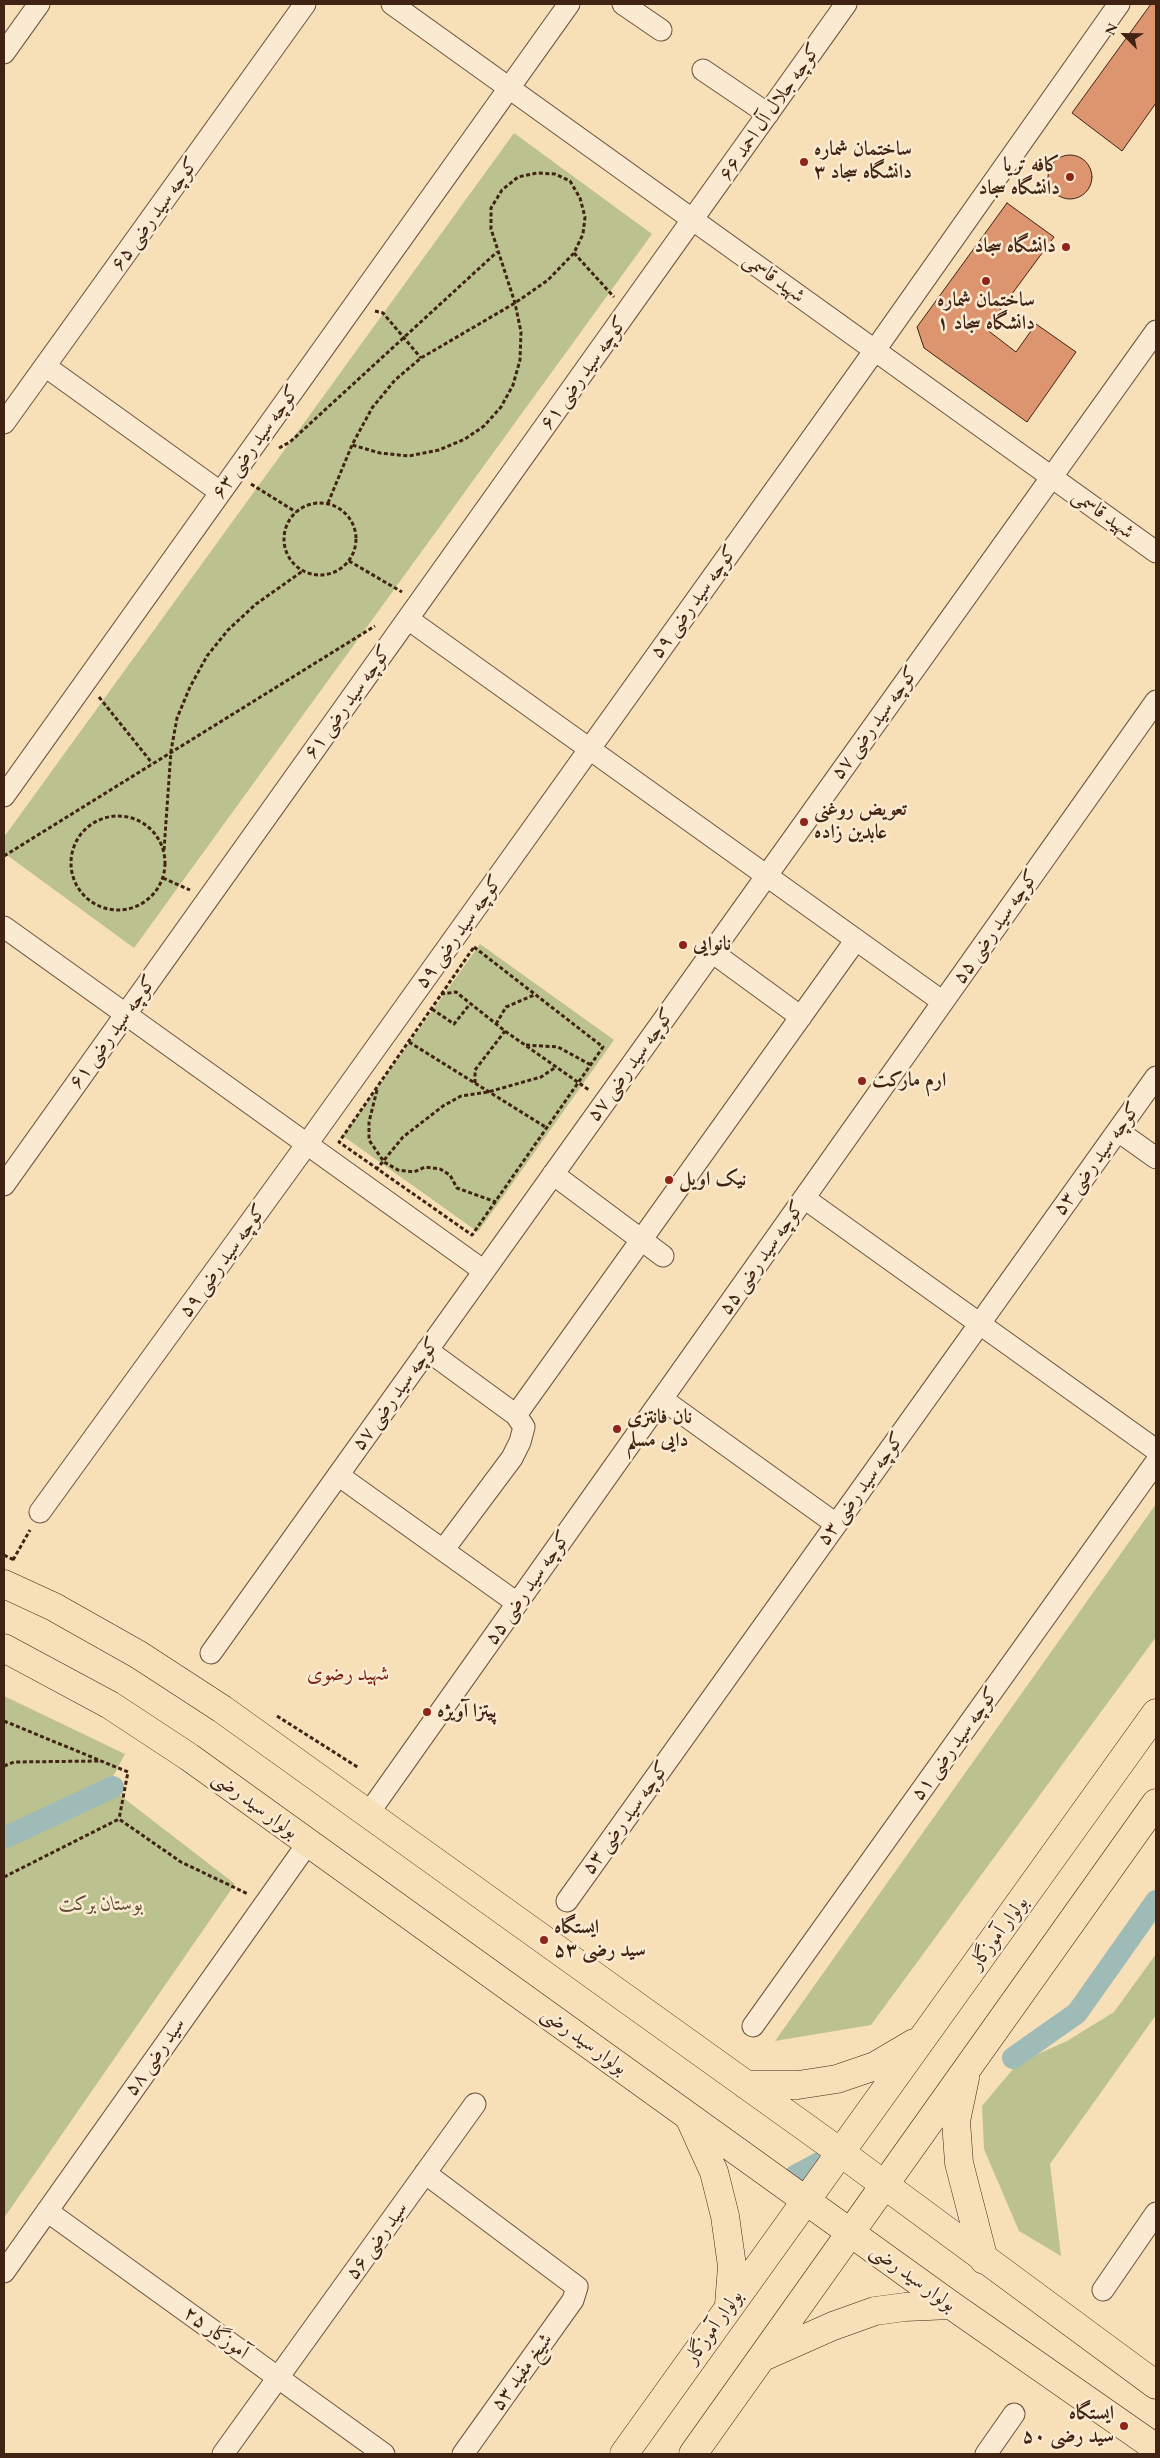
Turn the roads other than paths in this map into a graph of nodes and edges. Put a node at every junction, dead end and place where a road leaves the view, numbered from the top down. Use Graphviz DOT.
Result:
graph roads {
  1 [pos="39,4"];
  2 [pos="305,4"];
  3 [pos="392,4"];
  4 [pos="569,4"];
  5 [pos="623,4"];
  6 [pos="846,4"];
  7 [pos="1118,4"];
  8 [pos="660,30"];
  9 [pos="4,53"];
  10 [pos="704,70"];
  11 [pos="509,88"];
  12 [pos="768,114"];
  13 [pos="693,220"];
  14 [pos="1156,331"];
  15 [pos="875,350"];
  16 [pos="45,366"];
  17 [pos="4,423"];
  18 [pos="1051,477"];
  19 [pos="220,492"];
  20 [pos="1156,552"];
  21 [pos="414,610"];
  22 [pos="1156,701"];
  23 [pos="590,749"];
  24 [pos="4,796"];
  25 [pos="766,876"];
  26 [pos="4,927"];
  27 [pos="855,941"];
  28 [pos="712,952"];
  29 [pos="943,1002"];
  30 [pos="126,1014"];
  31 [pos="801,1017"];
  32 [pos="1156,1076"];
  33 [pos="1118,1131"];
  34 [pos="307,1144"];
  35 [pos="1156,1158"];
  36 [pos="553,1174"];
  37 [pos="4,1185"];
  38 [pos="804,1198"];
  39 [pos="642,1240"];
  40 [pos="663,1256"];
  41 [pos="484,1271"];
  42 [pos="980,1324"];
  43 [pos="427,1350"];
  44 [pos="662,1399"];
  45 [pos="516,1415"];
  46 [pos="1156,1450"];
  47 [pos="1156,1462"];
  48 [pos="338,1475"];
  49 [pos="40,1512"];
  50 [pos="836,1524"];
  51 [pos="444,1549"];
  52 [pos="8,1572"];
  53 [pos="517,1603"];
  54 [pos="4,1648"];
  55 [pos="211,1653"];
  56 [pos="1156,1713"];
  57 [pos="1156,1803"];
  58 [pos="368,1814"];
  59 [pos="308,1843"];
  60 [pos="567,1902"];
  61 [pos="753,2026"];
  62 [pos="924,2037"];
  63 [pos="968,2067"];
  64 [pos="746,2085"];
  65 [pos="475,2104"];
  66 [pos="688,2116"];
  67 [pos="840,2152"];
  68 [pos="425,2173"];
  69 [pos="884,2186"];
  70 [pos="805,2200"];
  71 [pos="47,2211"];
  72 [pos="1156,2213"];
  73 [pos="850,2233"];
  74 [pos="984,2260"];
  75 [pos="4,2272"];
  76 [pos="1103,2290"];
  77 [pos="951,2305"];
  78 [pos="730,2306"];
  79 [pos="762,2358"];
  80 [pos="278,2378"];
  81 [pos="1156,2385"];
  82 [pos="1014,2414"];
  83 [pos="1156,2448"];
  84 [pos="223,2454"];
  85 [pos="384,2454"];
  86 [pos="463,2454"];
  87 [pos="624,2454"];
  88 [pos="693,2454"];
  89 [pos="986,2454"];
  1 -- 9 [label="street"];
  2 -- 16 [label="street, کوچه سید رضی ۶۵"];
  3 -- 11 [label="street, شهید قاسمی"];
  4 -- 11 [label="street, کوچه سید رضی ۶۳"];
  5 -- 8 [label="street"];
  6 -- 12 [label="street, کوچه جلال آل احمد ۶۶"];
  7 -- 15 [label="street, کوچه سید رضی ۵۹"];
  10 -- 12 [label="street"];
  11 -- 13 [label="street, شهید قاسمی"];
  11 -- 19 [label="street, کوچه سید رضی ۶۳"];
  12 -- 13 [label="street, کوچه جلال آل احمد ۶۶"];
  13 -- 15 [label="street, شهید قاسمی"];
  13 -- 21 [label="street, کوچه سید رضی ۶۱"];
  14 -- 18 [label="street, کوچه سید رضی ۵۷"];
  15 -- 18 [label="street, شهید قاسمی"];
  15 -- 23 [label="street, کوچه سید رضی ۵۹"];
  16 -- 17 [label="street, کوچه سید رضی ۶۵"];
  16 -- 19 [label="street"];
  18 -- 20 [label="street, شهید قاسمی"];
  18 -- 25 [label="street, کوچه سید رضی ۵۷"];
  19 -- 24 [label="street, کوچه سید رضی ۶۳"];
  21 -- 23 [label="street"];
  21 -- 30 [label="street, کوچه سید رضی ۶۱"];
  22 -- 29 [label="street, کوچه سید رضی ۵۵"];
  23 -- 25 [label="street"];
  23 -- 34 [label="street, کوچه سید رضی ۵۹"];
  25 -- 27 [label="street"];
  25 -- 28 [label="street, کوچه سید رضی ۵۷"];
  26 -- 30 [label="street"];
  27 -- 29 [label="street"];
  27 -- 31 [label="street"];
  28 -- 31 [label="street"];
  28 -- 36 [label="street, کوچه سید رضی ۵۷"];
  29 -- 38 [label="street, کوچه سید رضی ۵۵"];
  30 -- 34 [label="street"];
  30 -- 37 [label="street, کوچه سید رضی ۶۱"];
  31 -- 39 [label="street"];
  32 -- 33 [label="street, کوچه سید رضی ۵۳"];
  33 -- 35 [label="street"];
  33 -- 42 [label="street, کوچه سید رضی ۵۳"];
  34 -- 41 [label="street"];
  34 -- 49 [label="street, کوچه سید رضی ۵۹"];
  36 -- 39 [label="street"];
  36 -- 41 [label="street, کوچه سید رضی ۵۷"];
  38 -- 42 [label="street"];
  38 -- 44 [label="street, کوچه سید رضی ۵۵"];
  39 -- 40 [label="street"];
  39 -- 45 [label="street"];
  41 -- 43 [label="street, کوچه سید رضی ۵۷"];
  42 -- 46 [label="street"];
  42 -- 50 [label="street, کوچه سید رضی ۵۳"];
  43 -- 45 [label="street"];
  43 -- 48 [label="street, کوچه سید رضی ۵۷"];
  44 -- 50 [label="street"];
  44 -- 53 [label="street, کوچه سید رضی ۵۵"];
  45 -- 51 [label="street"];
  47 -- 61 [label="street, کوچه سید رضی ۵۱"];
  48 -- 51 [label="street"];
  48 -- 55 [label="street, کوچه سید رضی ۵۷"];
  50 -- 60 [label="street, کوچه سید رضی ۵۳"];
  51 -- 53 [label="street"];
  52 -- 58 [label="main road"];
  53 -- 58 [label="street, کوچه سید رضی ۵۵"];
  54 -- 59 [label="main road, بولوار سید رضی"];
  56 -- 62 [label="main road, بولوار آموزگار"];
  57 -- 63 [label="main road"];
  58 -- 64 [label="main road"];
  59 -- 66 [label="main road, بولوار سید رضی"];
  59 -- 71 [label="street, سید رضی ۵۸"];
  62 -- 64 [label="main road"];
  62 -- 67 [label="main road, بولوار آموزگار"];
  63 -- 69 [label="main road"];
  63 -- 74 [label="main road"];
  64 -- 67 [label="main road"];
  65 -- 68 [label="street, سید رضی ۵۶"];
  66 -- 70 [label="main road, بولوار سید رضی"];
  66 -- 78 [label="main road"];
  67 -- 69 [label="main road"];
  67 -- 70 [label="main road, بولوار آموزگار"];
  68 -- 80 [label="street, سید رضی ۵۶"];
  68 -- 86 [label="street, شیخ مفید ۵۳"];
  69 -- 73 [label="main road"];
  69 -- 74 [label="main road"];
  70 -- 73 [label="main road, بولوار سید رضی"];
  70 -- 78 [label="main road, بولوار آموزگار"];
  71 -- 75 [label="street, سید رضی ۵۸"];
  71 -- 80 [label="street, آموزگار ۲۵"];
  72 -- 76 [label="street"];
  73 -- 77 [label="main road, بولوار سید رضی"];
  73 -- 79 [label="main road"];
  74 -- 81 [label="main road"];
  77 -- 79 [label="main road"];
  77 -- 83 [label="main road, بولوار سید رضی"];
  78 -- 87 [label="main road, بولوار آموزگار"];
  79 -- 88 [label="main road"];
  80 -- 84 [label="street, سید رضی ۵۶"];
  80 -- 85 [label="street, آموزگار ۲۵"];
  82 -- 89 [label="street"];
}
